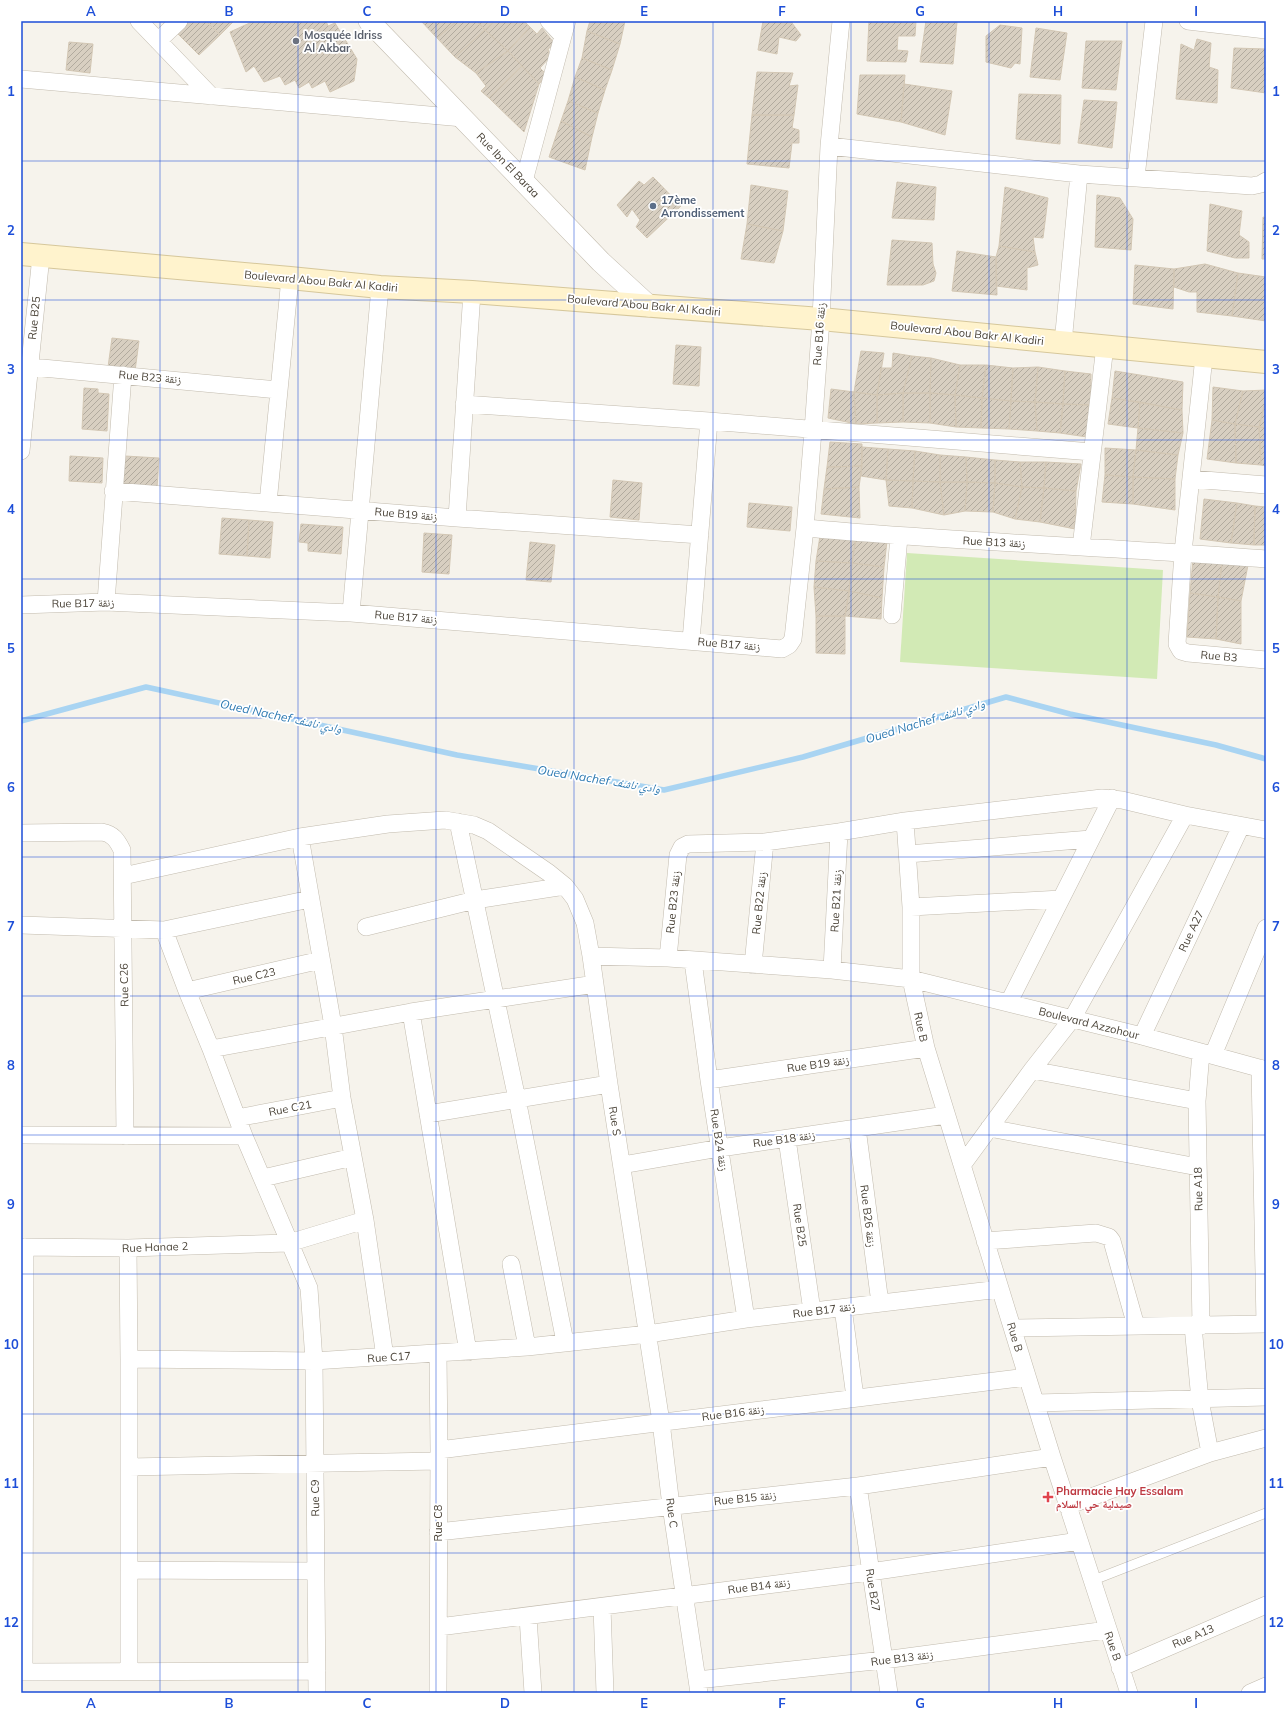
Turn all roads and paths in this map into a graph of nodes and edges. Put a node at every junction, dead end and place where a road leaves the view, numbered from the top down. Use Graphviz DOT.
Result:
graph roads {
  1 [pos="140,21"];
  2 [pos="179,21"];
  3 [pos="369,21"];
  4 [pos="549,21"];
  5 [pos="841,21"];
  6 [pos="1154,21"];
  7 [pos="1188,21"];
  8 [pos="565,28"];
  9 [pos="1266,30"];
  10 [pos="158,41"];
  11 [pos="21,79"];
  12 [pos="211,96"];
  13 [pos="463,118"];
  14 [pos="829,146"];
  15 [pos="1079,174"];
  16 [pos="1136,177"];
  17 [pos="524,181"];
  18 [pos="1266,181"];
  19 [pos="31,255"];
  20 [pos="290,278"];
  21 [pos="380,287"];
  22 [pos="472,292"];
  23 [pos="649,306"];
  24 [pos="820,319"];
  25 [pos="1063,343"];
  26 [pos="1105,346"];
  27 [pos="1204,357"];
  28 [pos="1266,362"];
  29 [pos="25,366"];
  30 [pos="123,375"];
  31 [pos="278,390"];
  32 [pos="464,404"];
  33 [pos="709,421"];
  34 [pos="813,431"];
  35 [pos="21,451"];
  36 [pos="1092,452"];
  37 [pos="1192,479"];
  38 [pos="1266,485"];
  39 [pos="114,491"];
  40 [pos="268,503"];
  41 [pos="361,510"];
  42 [pos="457,518"];
  43 [pos="805,528"];
  44 [pos="700,535"];
  45 [pos="899,537"];
  46 [pos="1081,547"];
  47 [pos="1183,552"];
  48 [pos="1266,559"];
  49 [pos="106,602"];
  50 [pos="21,605"];
  51 [pos="351,613"];
  52 [pos="892,615"];
  53 [pos="691,641"];
  54 [pos="789,645"];
  55 [pos="1266,660"];
  56 [pos="1112,798"];
  57 [pos="1185,815"];
  58 [pos="905,821"];
  59 [pos="458,822"];
  60 [pos="1240,826"];
  61 [pos="1266,830"];
  62 [pos="839,832"];
  63 [pos="21,833"];
  64 [pos="300,837"];
  65 [pos="1091,839"];
  66 [pos="765,842"];
  67 [pos="908,854"];
  68 [pos="123,876"];
  69 [pos="565,886"];
  70 [pos="310,899"];
  71 [pos="1061,899"];
  72 [pos="475,900"];
  73 [pos="911,907"];
  74 [pos="21,925"];
  75 [pos="366,927"];
  76 [pos="124,928"];
  77 [pos="1266,928"];
  78 [pos="164,930"];
  79 [pos="591,956"];
  80 [pos="668,958"];
  81 [pos="321,960"];
  82 [pos="693,961"];
  83 [pos="753,965"];
  84 [pos="832,970"];
  85 [pos="911,979"];
  86 [pos="595,984"];
  87 [pos="187,991"];
  88 [pos="495,1000"];
  89 [pos="1008,1002"];
  90 [pos="411,1012"];
  91 [pos="1072,1019"];
  92 [pos="333,1026"];
  93 [pos="1142,1036"];
  94 [pos="926,1048"];
  95 [pos="211,1049"];
  96 [pos="1207,1054"];
  97 [pos="1263,1069"];
  98 [pos="1032,1070"];
  99 [pos="709,1080"];
  100 [pos="609,1084"];
  101 [pos="342,1098"];
  102 [pos="517,1099"];
  103 [pos="1197,1101"];
  104 [pos="428,1114"];
  105 [pos="946,1115"];
  106 [pos="237,1118"];
  107 [pos="857,1128"];
  108 [pos="989,1128"];
  109 [pos="21,1135"];
  110 [pos="125,1136"];
  111 [pos="244,1136"];
  112 [pos="787,1139"];
  113 [pos="720,1148"];
  114 [pos="353,1158"];
  115 [pos="962,1164"];
  116 [pos="622,1165"];
  117 [pos="1198,1167"];
  118 [pos="1264,1175"];
  119 [pos="263,1178"];
  120 [pos="365,1220"];
  121 [pos="985,1241"];
  122 [pos="289,1243"];
  123 [pos="23,1247"];
  124 [pos="128,1248"];
  125 [pos="511,1264"];
  126 [pos="1000,1288"];
  127 [pos="880,1303"];
  128 [pos="843,1308"];
  129 [pos="812,1311"];
  130 [pos="746,1319"];
  131 [pos="1266,1324"];
  132 [pos="1136,1326"];
  133 [pos="1197,1326"];
  134 [pos="1013,1328"];
  135 [pos="648,1334"];
  136 [pos="565,1342"];
  137 [pos="527,1347"];
  138 [pos="468,1352"];
  139 [pos="438,1354"];
  140 [pos="385,1357"];
  141 [pos="129,1359"];
  142 [pos="314,1361"];
  143 [pos="1027,1376"];
  144 [pos="855,1397"];
  145 [pos="1266,1397"];
  146 [pos="1200,1400"];
  147 [pos="1036,1403"];
  148 [pos="661,1422"];
  149 [pos="1266,1438"];
  150 [pos="1210,1453"];
  151 [pos="438,1455"];
  152 [pos="1052,1457"];
  153 [pos="314,1462"];
  154 [pos="128,1467"];
  155 [pos="858,1486"];
  156 [pos="671,1506"];
  157 [pos="1067,1506"];
  158 [pos="1266,1513"];
  159 [pos="438,1532"];
  160 [pos="1079,1541"];
  161 [pos="129,1570"];
  162 [pos="316,1571"];
  163 [pos="870,1572"];
  164 [pos="1091,1581"];
  165 [pos="684,1596"];
  166 [pos="1266,1605"];
  167 [pos="602,1607"];
  168 [pos="528,1617"];
  169 [pos="439,1627"];
  170 [pos="1107,1630"];
  171 [pos="884,1660"];
  172 [pos="1120,1668"];
  173 [pos="317,1671"];
  174 [pos="22,1672"];
  175 [pos="129,1672"];
  176 [pos="698,1686"];
  177 [pos="1266,1686"];
  178 [pos="317,1693"];
  179 [pos="438,1693"];
  180 [pos="533,1693"];
  181 [pos="605,1693"];
  182 [pos="889,1693"];
  183 [pos="1129,1693"];
  184 [pos="1250,1693"];
  1 -- 10 [label="street"];
  2 -- 10 [label="street"];
  3 -- 13 [label="street, Rue Ibn El Baraa"];
  4 -- 8 [label="street"];
  5 -- 14 [label="street, Rue B16 زنقة"];
  6 -- 16 [label="street"];
  7 -- 9 [label="street"];
  8 -- 17 [label="street"];
  10 -- 12 [label="street"];
  11 -- 12 [label="street"];
  12 -- 13 [label="street"];
  13 -- 17 [label="street, Rue Ibn El Baraa"];
  14 -- 15 [label="street"];
  14 -- 24 [label="street, Rue B16 زنقة"];
  15 -- 16 [label="street"];
  15 -- 25 [label="street"];
  16 -- 18 [label="street"];
  17 -- 23 [label="street, Rue Ibn El Baraa"];
  19 -- 20 [label="main road, Boulevard Abou Bakr Al Kadiri"];
  19 -- 29 [label="street, Rue B25"];
  20 -- 21 [label="main road, Boulevard Abou Bakr Al Kadiri"];
  20 -- 31 [label="street"];
  21 -- 22 [label="main road, Boulevard Abou Bakr Al Kadiri"];
  21 -- 41 [label="street"];
  22 -- 23 [label="main road, Boulevard Abou Bakr Al Kadiri"];
  22 -- 32 [label="street"];
  23 -- 24 [label="main road, Boulevard Abou Bakr Al Kadiri"];
  24 -- 25 [label="main road, Boulevard Abou Bakr Al Kadiri"];
  24 -- 34 [label="street, Rue B16 زنقة"];
  25 -- 26 [label="main road, Boulevard Abou Bakr Al Kadiri"];
  26 -- 27 [label="main road, Boulevard Abou Bakr Al Kadiri"];
  26 -- 36 [label="street"];
  27 -- 28 [label="main road, Boulevard Abou Bakr Al Kadiri"];
  27 -- 37 [label="street"];
  29 -- 30 [label="street, Rue B23 زنقة"];
  29 -- 35 [label="street, Rue B25"];
  30 -- 31 [label="street, Rue B23 زنقة"];
  30 -- 39 [label="street"];
  31 -- 40 [label="street"];
  32 -- 33 [label="street"];
  32 -- 42 [label="street"];
  33 -- 34 [label="street"];
  33 -- 44 [label="street"];
  34 -- 36 [label="street"];
  34 -- 43 [label="street, Rue B16 زنقة"];
  36 -- 46 [label="street"];
  37 -- 38 [label="street"];
  37 -- 47 [label="street"];
  39 -- 40 [label="street, Rue B19 زنقة"];
  39 -- 49 [label="street"];
  40 -- 41 [label="street, Rue B19 زنقة"];
  41 -- 42 [label="street, Rue B19 زنقة"];
  41 -- 51 [label="street"];
  42 -- 44 [label="street, Rue B19 زنقة"];
  43 -- 45 [label="street, Rue B13 زنقة"];
  43 -- 54 [label="street, Rue B16 زنقة"];
  44 -- 53 [label="street"];
  45 -- 46 [label="street, Rue B13 زنقة"];
  45 -- 52 [label="street"];
  46 -- 47 [label="street, Rue B13 زنقة"];
  47 -- 48 [label="street, Rue B13 زنقة"];
  47 -- 55 [label="street, Rue B3"];
  49 -- 50 [label="street, Rue B17 زنقة"];
  49 -- 51 [label="street, Rue B17 زنقة"];
  51 -- 53 [label="street, Rue B17 زنقة"];
  53 -- 54 [label="street, Rue B17 زنقة"];
  56 -- 57 [label="street"];
  56 -- 58 [label="street"];
  56 -- 65 [label="street"];
  57 -- 60 [label="street"];
  57 -- 91 [label="street"];
  58 -- 62 [label="street"];
  58 -- 67 [label="street, Rue B"];
  59 -- 64 [label="street, Rue S"];
  59 -- 69 [label="street, Rue S"];
  59 -- 72 [label="street"];
  60 -- 61 [label="street"];
  60 -- 93 [label="street, Rue A27"];
  62 -- 66 [label="street"];
  62 -- 84 [label="street, Rue B21 زنقة"];
  63 -- 68 [label="street, Rue C26"];
  64 -- 68 [label="street, Rue S"];
  64 -- 70 [label="street"];
  65 -- 67 [label="street"];
  65 -- 71 [label="street"];
  66 -- 80 [label="street, Rue B23 زنقة"];
  66 -- 83 [label="street, Rue B22 زنقة"];
  67 -- 73 [label="street, Rue B"];
  68 -- 76 [label="street, Rue C26"];
  69 -- 72 [label="street"];
  69 -- 79 [label="street, Rue S"];
  70 -- 78 [label="street"];
  70 -- 81 [label="street"];
  71 -- 73 [label="street"];
  71 -- 89 [label="street"];
  72 -- 75 [label="street"];
  72 -- 88 [label="street"];
  73 -- 85 [label="street, Rue B"];
  74 -- 76 [label="street"];
  76 -- 78 [label="street"];
  76 -- 110 [label="street, Rue C26"];
  77 -- 96 [label="street, Rue A18"];
  78 -- 87 [label="street, Rue C9"];
  79 -- 80 [label="street, Boulevard Azzohour"];
  79 -- 86 [label="street, Rue S"];
  80 -- 82 [label="street, Boulevard Azzohour"];
  81 -- 87 [label="street, Rue C23"];
  81 -- 92 [label="street"];
  82 -- 83 [label="street, Boulevard Azzohour"];
  82 -- 99 [label="street, Rue B24 زنقة"];
  83 -- 84 [label="street, Boulevard Azzohour"];
  84 -- 85 [label="street, Boulevard Azzohour"];
  85 -- 89 [label="street, Boulevard Azzohour"];
  85 -- 94 [label="street, Rue B"];
  86 -- 88 [label="street"];
  86 -- 100 [label="street, Rue S"];
  87 -- 95 [label="street, Rue C9"];
  88 -- 90 [label="street"];
  88 -- 102 [label="street"];
  89 -- 91 [label="street, Boulevard Azzohour"];
  90 -- 92 [label="street"];
  90 -- 104 [label="street"];
  91 -- 93 [label="street, Boulevard Azzohour"];
  91 -- 98 [label="street"];
  92 -- 95 [label="street"];
  92 -- 101 [label="street"];
  93 -- 96 [label="street, Boulevard Azzohour"];
  94 -- 99 [label="street, Rue B19 زنقة"];
  94 -- 105 [label="street, Rue B"];
  95 -- 106 [label="street, Rue C9"];
  96 -- 97 [label="street, Boulevard Azzohour"];
  96 -- 103 [label="street, Rue A18"];
  97 -- 118 [label="street"];
  98 -- 103 [label="street"];
  98 -- 108 [label="street"];
  99 -- 113 [label="street, Rue B24 زنقة"];
  100 -- 102 [label="street"];
  100 -- 116 [label="street, Rue S"];
  101 -- 106 [label="street, Rue C21"];
  101 -- 114 [label="street"];
  102 -- 104 [label="street"];
  102 -- 136 [label="street"];
  103 -- 117 [label="street, Rue A18"];
  104 -- 138 [label="street"];
  105 -- 107 [label="street, Rue B18 زنقة"];
  105 -- 115 [label="street, Rue B"];
  106 -- 111 [label="street, Rue C9"];
  107 -- 112 [label="street, Rue B18 زنقة"];
  107 -- 127 [label="street, Rue B26 زنقة"];
  108 -- 115 [label="street"];
  108 -- 117 [label="street"];
  109 -- 110 [label="street"];
  110 -- 111 [label="street"];
  111 -- 119 [label="street, Rue C9"];
  112 -- 113 [label="street, Rue B18 زنقة"];
  112 -- 129 [label="street, Rue B25"];
  113 -- 116 [label="street, Rue B18 زنقة"];
  113 -- 130 [label="street, Rue B24 زنقة"];
  114 -- 119 [label="street"];
  114 -- 120 [label="street"];
  115 -- 121 [label="street, Rue B"];
  116 -- 135 [label="street, Rue S"];
  117 -- 133 [label="street, Rue A18"];
  118 -- 131 [label="street"];
  119 -- 122 [label="street, Rue C9"];
  120 -- 122 [label="street, Rue Hanae 2"];
  120 -- 140 [label="street"];
  121 -- 126 [label="street, Rue B"];
  121 -- 132 [label="street"];
  122 -- 124 [label="street, Rue Hanae 2"];
  122 -- 142 [label="street, Rue C9"];
  123 -- 124 [label="street, Rue Hanae 2"];
  123 -- 174 [label="street"];
  124 -- 141 [label="street"];
  125 -- 137 [label="street"];
  126 -- 127 [label="street, Rue B17 زنقة"];
  126 -- 134 [label="street, Rue B"];
  127 -- 128 [label="street, Rue B17 زنقة"];
  128 -- 129 [label="street, Rue B17 زنقة"];
  128 -- 144 [label="street"];
  129 -- 130 [label="street, Rue B17 زنقة"];
  130 -- 135 [label="street, Rue B17 زنقة"];
  131 -- 133 [label="street"];
  132 -- 133 [label="street"];
  132 -- 134 [label="street"];
  133 -- 146 [label="street, Rue A18"];
  134 -- 143 [label="street, Rue B"];
  135 -- 136 [label="street, Rue C17"];
  135 -- 148 [label="street, Rue C"];
  136 -- 137 [label="street, Rue C17"];
  137 -- 138 [label="street, Rue C17"];
  138 -- 139 [label="street, Rue C17"];
  139 -- 140 [label="street, Rue C17"];
  139 -- 151 [label="street, Rue C8"];
  140 -- 142 [label="street, Rue C17"];
  141 -- 142 [label="street, Rue C17"];
  141 -- 154 [label="street"];
  142 -- 153 [label="street, Rue C9"];
  143 -- 144 [label="street, Rue B16 زنقة"];
  143 -- 147 [label="street, Rue B"];
  144 -- 148 [label="street, Rue B16 زنقة"];
  145 -- 146 [label="street"];
  146 -- 147 [label="street"];
  146 -- 150 [label="street, Rue A18"];
  147 -- 152 [label="street, Rue B"];
  148 -- 151 [label="street, Rue B16 زنقة"];
  148 -- 156 [label="street, Rue C"];
  149 -- 150 [label="street"];
  150 -- 157 [label="street"];
  151 -- 153 [label="street, Rue B16 زنقة"];
  151 -- 159 [label="street, Rue C8"];
  152 -- 155 [label="street, Rue B15 زنقة"];
  152 -- 157 [label="street, Rue B"];
  153 -- 154 [label="street, Rue B16 زنقة"];
  153 -- 162 [label="street, Rue C9"];
  154 -- 161 [label="street"];
  155 -- 156 [label="street, Rue B15 زنقة"];
  155 -- 163 [label="street, Rue B27"];
  156 -- 159 [label="street, Rue B15 زنقة"];
  156 -- 165 [label="street, Rue C"];
  157 -- 160 [label="street, Rue B"];
  158 -- 164 [label="lane"];
  159 -- 169 [label="street, Rue C8"];
  160 -- 163 [label="street, Rue B14 زنقة"];
  160 -- 164 [label="street, Rue B"];
  161 -- 162 [label="street"];
  161 -- 175 [label="street"];
  162 -- 173 [label="street, Rue C9"];
  163 -- 165 [label="street, Rue B14 زنقة"];
  163 -- 171 [label="street, Rue B27"];
  164 -- 170 [label="street, Rue B"];
  165 -- 167 [label="street, Rue B14 زنقة"];
  165 -- 176 [label="street, Rue C"];
  166 -- 172 [label="street, Rue A13"];
  167 -- 168 [label="street, Rue B14 زنقة"];
  167 -- 181 [label="street"];
  168 -- 169 [label="street, Rue B14 زنقة"];
  168 -- 180 [label="street"];
  169 -- 179 [label="street, Rue C8"];
  170 -- 171 [label="street, Rue B13 زنقة"];
  170 -- 172 [label="street, Rue B"];
  171 -- 176 [label="street, Rue B13 زنقة"];
  171 -- 182 [label="street, Rue B27"];
  172 -- 183 [label="street, Rue B"];
  173 -- 175 [label="street"];
  173 -- 178 [label="street, Rue C9"];
  174 -- 175 [label="street"];
  177 -- 184 [label="street"];
}
